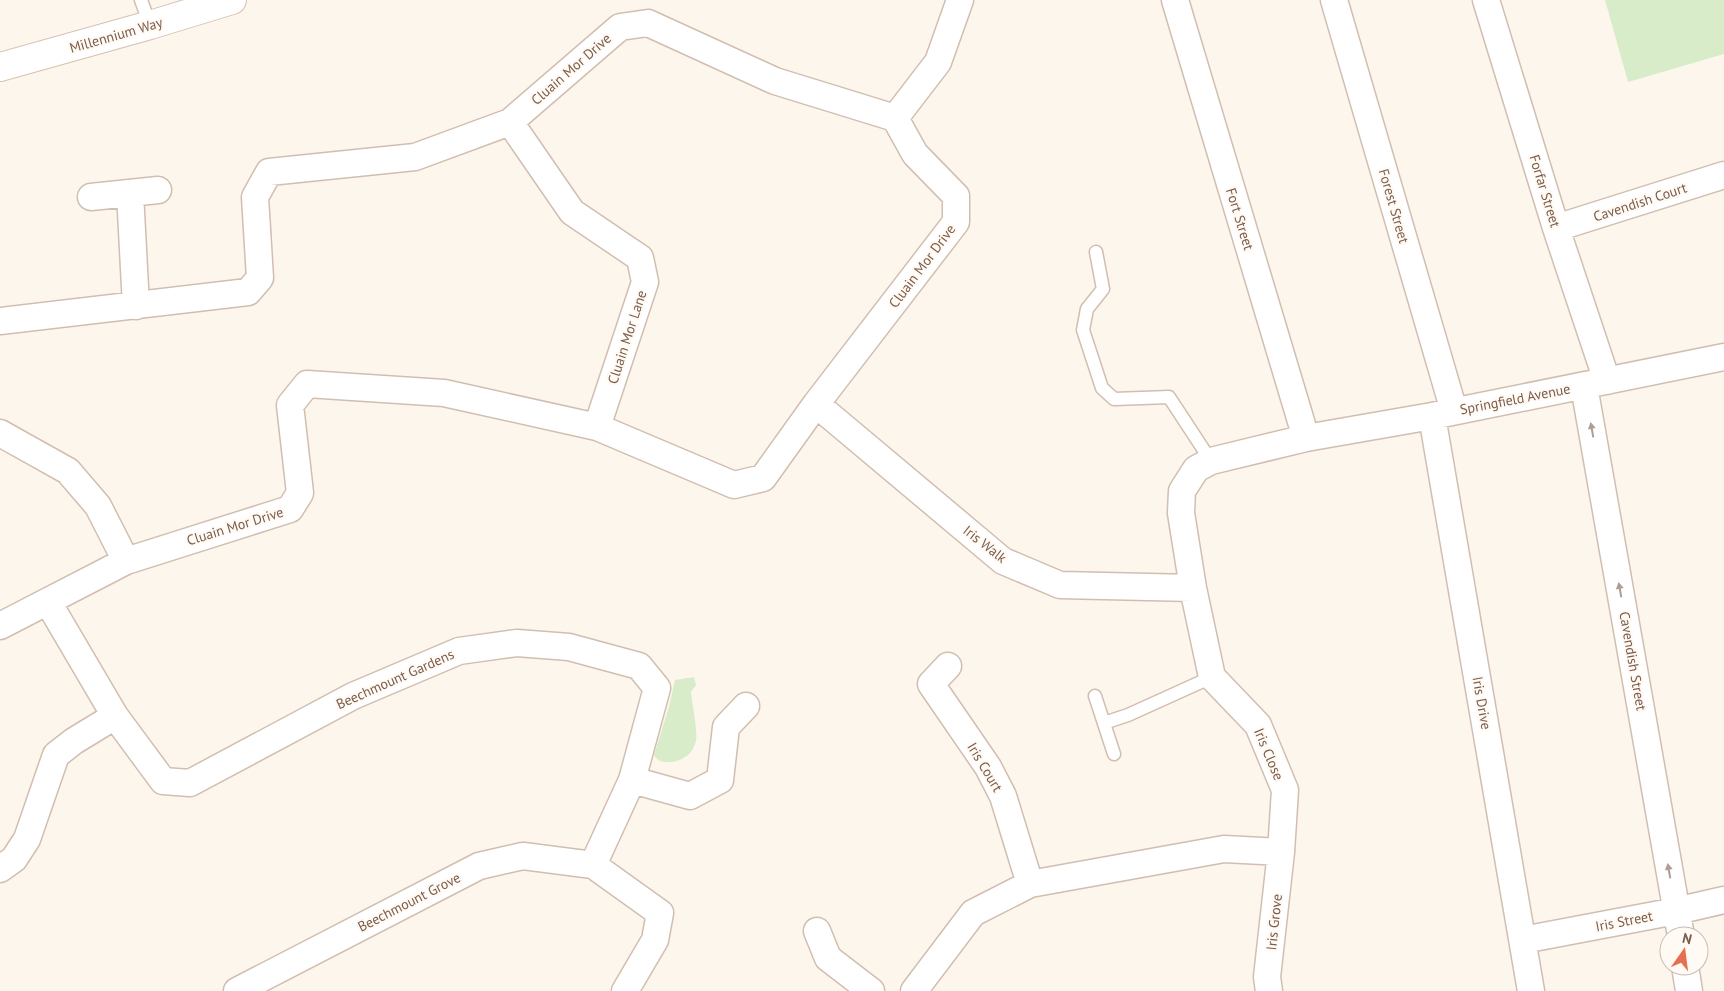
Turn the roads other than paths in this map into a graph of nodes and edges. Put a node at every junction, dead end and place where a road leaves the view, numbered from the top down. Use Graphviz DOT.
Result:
graph roads {
  1 [pos="141,0"];
  2 [pos="232,0"];
  3 [pos="960,0"];
  4 [pos="1174,0"];
  5 [pos="1334,0"];
  6 [pos="1486,0"];
  7 [pos="150,25"];
  8 [pos="0,67"];
  9 [pos="895,118"];
  10 [pos="510,122"];
  11 [pos="1724,175"];
  12 [pos="158,190"];
  13 [pos="130,193"];
  14 [pos="91,197"];
  15 [pos="1556,228"];
  16 [pos="1096,252"];
  17 [pos="136,306"];
  18 [pos="0,321"];
  19 [pos="1724,357"];
  20 [pos="1595,383"];
  21 [pos="816,404"];
  22 [pos="1443,414"];
  23 [pos="597,426"];
  24 [pos="0,433"];
  25 [pos="1306,438"];
  26 [pos="1211,461"];
  27 [pos="126,561"];
  28 [pos="1193,588"];
  29 [pos="48,602"];
  30 [pos="0,626"];
  31 [pos="948,666"];
  32 [pos="1212,677"];
  33 [pos="1095,696"];
  34 [pos="746,706"];
  35 [pos="115,716"];
  36 [pos="1104,722"];
  37 [pos="1114,754"];
  38 [pos="632,780"];
  39 [pos="1282,852"];
  40 [pos="593,864"];
  41 [pos="0,869"];
  42 [pos="1030,884"];
  43 [pos="1724,900"];
  44 [pos="1679,924"];
  45 [pos="817,931"];
  46 [pos="1523,940"];
  47 [pos="1687,976"];
  48 [pos="238,991"];
  49 [pos="625,991"];
  50 [pos="871,991"];
  51 [pos="914,991"];
  52 [pos="1269,991"];
  53 [pos="1531,991"];
  54 [pos="1690,991"];
  1 -- 7 [label="lane"];
  2 -- 7 [label="street, Millennium Way"];
  3 -- 9 [label="street"];
  4 -- 25 [label="street, Fort Street"];
  5 -- 22 [label="street, Forest Street"];
  6 -- 15 [label="street, Forfar Street"];
  7 -- 8 [label="street, Millennium Way"];
  9 -- 10 [label="street, Cluain Mor Drive"];
  9 -- 21 [label="street, Cluain Mor Drive"];
  10 -- 17 [label="street, Cluain Mor Drive"];
  10 -- 23 [label="street, Cluain Mor Lane"];
  11 -- 15 [label="street, Cavendish Court"];
  12 -- 13 [label="street"];
  13 -- 14 [label="street"];
  13 -- 17 [label="street"];
  15 -- 20 [label="street, Forfar Street"];
  16 -- 26 [label="lane"];
  17 -- 18 [label="street, Cluain Mor Drive"];
  19 -- 20 [label="street, Springfield Avenue"];
  20 -- 22 [label="street, Springfield Avenue"];
  44 -- 20 [label="street, Cavendish Street, one-way"];
  21 -- 23 [label="street, Cluain Mor Drive"];
  21 -- 28 [label="street, Iris Walk"];
  22 -- 25 [label="street, Springfield Avenue"];
  22 -- 46 [label="street, Iris Drive"];
  23 -- 27 [label="street, Cluain Mor Drive"];
  24 -- 27 [label="street"];
  25 -- 26 [label="street"];
  26 -- 28 [label="street"];
  27 -- 29 [label="street, Cluain Mor Drive"];
  28 -- 32 [label="street"];
  29 -- 30 [label="street, Cluain Mor Drive"];
  29 -- 35 [label="street, Beechmount Gardens"];
  31 -- 42 [label="street, Iris Court"];
  32 -- 36 [label="lane"];
  32 -- 39 [label="street, Iris Close"];
  33 -- 36 [label="lane"];
  34 -- 38 [label="street"];
  35 -- 38 [label="street, Beechmount Gardens"];
  35 -- 41 [label="street"];
  36 -- 37 [label="lane"];
  38 -- 40 [label="street, Beechmount Gardens"];
  39 -- 42 [label="street"];
  39 -- 52 [label="street, Iris Grove"];
  40 -- 48 [label="street, Beechmount Grove"];
  40 -- 49 [label="street"];
  42 -- 51 [label="street"];
  43 -- 44 [label="street, Iris Street"];
  44 -- 46 [label="street, Iris Street"];
  45 -- 50 [label="street"];
  46 -- 53 [label="street, Iris Drive"];
  47 -- 54 [label="street"];
}
